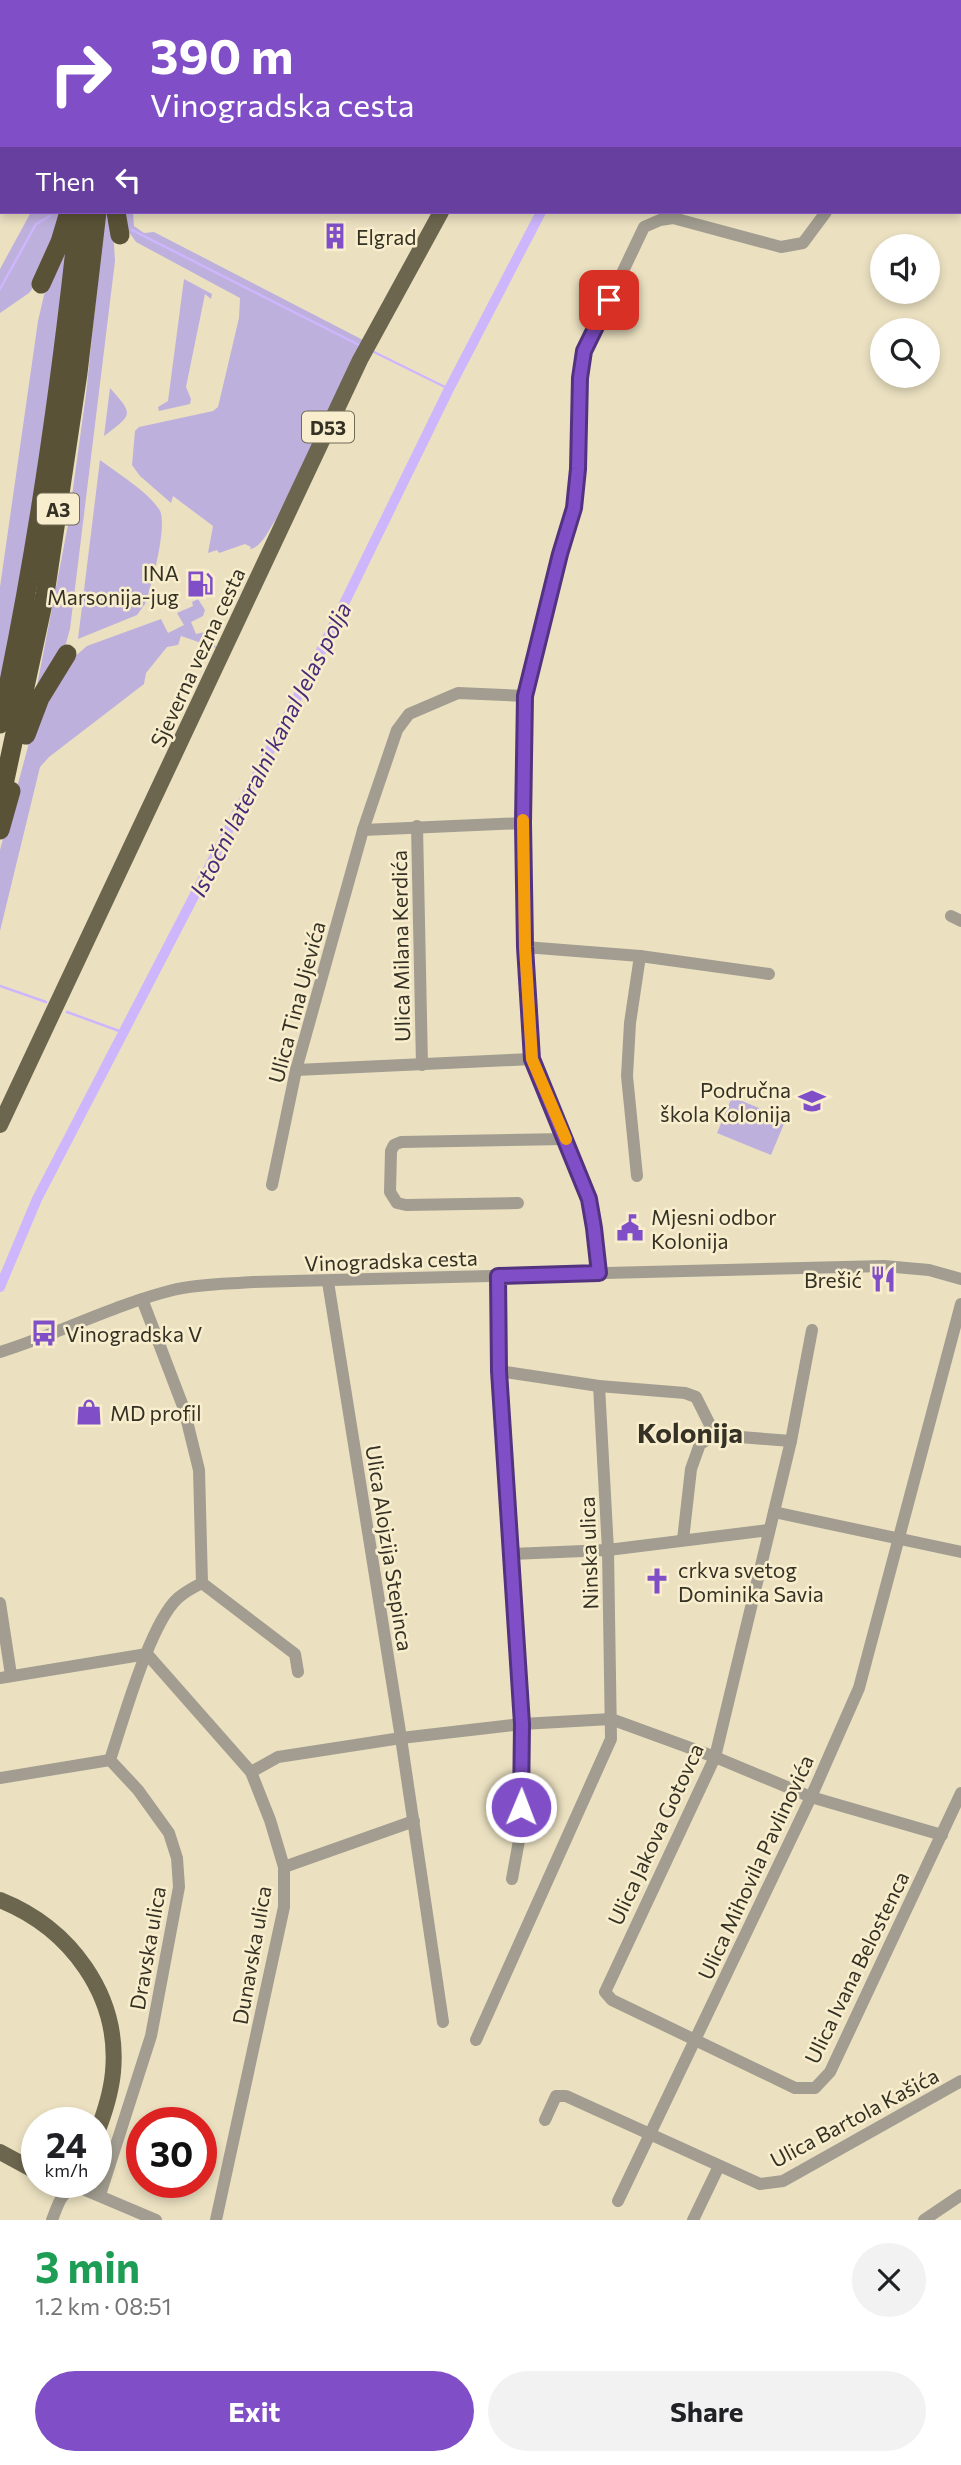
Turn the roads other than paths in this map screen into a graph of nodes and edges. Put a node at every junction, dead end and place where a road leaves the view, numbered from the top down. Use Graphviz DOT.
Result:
graph roads {
  1 [pos="68,214"];
  2 [pos="79,214"];
  3 [pos="97,214"];
  4 [pos="116,214"];
  5 [pos="440,214"];
  6 [pos="825,214"];
  7 [pos="120,235"];
  8 [pos="41,284"];
  9 [pos="67,654"];
  10 [pos="525,696"];
  11 [pos="0,724"];
  12 [pos="0,803"];
  13 [pos="523,823"];
  14 [pos="417,826"];
  15 [pos="0,830"];
  16 [pos="363,830"];
  17 [pos="525,947"];
  18 [pos="640,956"];
  19 [pos="769,974"];
  20 [pos="532,1059"];
  21 [pos="422,1065"];
  22 [pos="296,1070"];
  23 [pos="0,1125"];
  24 [pos="566,1139"];
  25 [pos="636,1176"];
  26 [pos="272,1185"];
  27 [pos="518,1203"];
  28 [pos="599,1273"];
  29 [pos="498,1276"];
  30 [pos="961,1279"];
  31 [pos="328,1282"];
  32 [pos="142,1299"];
  33 [pos="961,1304"];
  34 [pos="812,1330"];
  35 [pos="0,1352"];
  36 [pos="499,1371"];
  37 [pos="599,1386"];
  38 [pos="715,1436"];
  39 [pos="791,1441"];
  40 [pos="774,1512"];
  41 [pos="769,1530"];
  42 [pos="898,1539"];
  43 [pos="684,1541"];
  44 [pos="608,1550"];
  45 [pos="961,1552"];
  46 [pos="511,1553"];
  47 [pos="202,1583"];
  48 [pos="0,1603"];
  49 [pos="147,1654"];
  50 [pos="298,1672"];
  51 [pos="5,1677"];
  52 [pos="611,1719"];
  53 [pos="522,1724"];
  54 [pos="401,1738"];
  55 [pos="715,1757"];
  56 [pos="110,1760"];
  57 [pos="251,1772"];
  58 [pos="0,1778"];
  59 [pos="961,1793"];
  60 [pos="811,1797"];
  61 [pos="414,1821"];
  62 [pos="942,1835"];
  63 [pos="284,1867"];
  64 [pos="512,1879"];
  65 [pos="0,1900"];
  66 [pos="608,1983"];
  67 [pos="443,2022"];
  68 [pos="694,2038"];
  69 [pos="476,2040"];
  70 [pos="961,2081"];
  71 [pos="106,2107"];
  72 [pos="545,2120"];
  73 [pos="649,2133"];
  74 [pos="0,2152"];
  75 [pos="112,2157"];
  76 [pos="21,2163"];
  77 [pos="719,2166"];
  78 [pos="961,2195"];
  79 [pos="61,2198"];
  80 [pos="109,2198"];
  81 [pos="618,2201"];
  82 [pos="52,2220"];
  83 [pos="156,2220"];
  84 [pos="216,2220"];
  85 [pos="693,2220"];
  86 [pos="924,2220"];
  1 -- 8 [label="highway"];
  2 -- 11 [label="highway, A3"];
  3 -- 12 [label="highway, A3"];
  4 -- 7 [label="highway"];
  5 -- 23 [label="main road, Sjeverna vezna cesta / D53"];
  6 -- 10 [label="street"];
  9 -- 15 [label="highway"];
  10 -- 13 [label="street"];
  10 -- 16 [label="street, Ulica Tina Ujevića"];
  13 -- 14 [label="street"];
  13 -- 17 [label="street"];
  14 -- 16 [label="street"];
  14 -- 21 [label="street, Ulica Milana Kerdića"];
  16 -- 22 [label="street, Ulica Tina Ujevića"];
  17 -- 18 [label="street"];
  17 -- 20 [label="street"];
  18 -- 19 [label="street"];
  18 -- 25 [label="street"];
  20 -- 21 [label="street"];
  20 -- 24 [label="street"];
  21 -- 22 [label="street"];
  22 -- 26 [label="street, Ulica Tina Ujevića"];
  24 -- 27 [label="street"];
  24 -- 28 [label="street"];
  28 -- 29 [label="street, Vinogradska cesta"];
  28 -- 30 [label="street, Vinogradska cesta"];
  29 -- 31 [label="street, Vinogradska cesta"];
  29 -- 36 [label="street"];
  31 -- 32 [label="street, Vinogradska cesta"];
  31 -- 54 [label="street, Ulica Alojzija Stepinca"];
  32 -- 35 [label="street, Vinogradska cesta"];
  32 -- 47 [label="street"];
  33 -- 42 [label="street, Ulica Mihovila Pavlinovića"];
  34 -- 39 [label="street, Ulica Jakova Gotovca"];
  36 -- 37 [label="street"];
  36 -- 46 [label="street"];
  37 -- 38 [label="street"];
  37 -- 44 [label="street, Ninska ulica"];
  38 -- 39 [label="street"];
  38 -- 43 [label="street"];
  39 -- 40 [label="street, Ulica Jakova Gotovca"];
  40 -- 41 [label="street, Ulica Jakova Gotovca"];
  40 -- 42 [label="street"];
  41 -- 43 [label="street"];
  41 -- 55 [label="street, Ulica Jakova Gotovca"];
  42 -- 45 [label="street"];
  42 -- 60 [label="street, Ulica Mihovila Pavlinovića"];
  43 -- 44 [label="street"];
  44 -- 46 [label="street"];
  44 -- 52 [label="street, Ninska ulica"];
  46 -- 53 [label="street"];
  47 -- 49 [label="street"];
  47 -- 50 [label="street"];
  48 -- 51 [label="street"];
  49 -- 51 [label="street"];
  49 -- 56 [label="street"];
  49 -- 57 [label="street, Dunavska ulica"];
  52 -- 53 [label="street"];
  52 -- 55 [label="street"];
  52 -- 69 [label="street, Ninska ulica"];
  53 -- 54 [label="street"];
  53 -- 64 [label="street"];
  54 -- 57 [label="street"];
  54 -- 61 [label="street, Ulica Alojzija Stepinca"];
  55 -- 60 [label="street"];
  55 -- 66 [label="street, Ulica Jakova Gotovca"];
  56 -- 58 [label="street"];
  56 -- 75 [label="street, Dravska ulica"];
  57 -- 63 [label="street, Dunavska ulica"];
  59 -- 62 [label="street, Ulica Ivana Belostenca"];
  60 -- 62 [label="street"];
  60 -- 68 [label="street, Ulica Mihovila Pavlinovića"];
  61 -- 63 [label="street"];
  61 -- 67 [label="street, Ulica Alojzija Stepinca"];
  62 -- 68 [label="street, Ulica Ivana Belostenca"];
  63 -- 84 [label="street, Dunavska ulica"];
  65 -- 71 [label="main road"];
  66 -- 68 [label="street, Ulica Ivana Belostenca"];
  68 -- 73 [label="street, Ulica Mihovila Pavlinovića"];
  70 -- 77 [label="street, Ulica Bartola Kašića"];
  72 -- 73 [label="street, Ulica Bartola Kašića"];
  73 -- 77 [label="street, Ulica Bartola Kašića"];
  73 -- 81 [label="street, Ulica Mihovila Pavlinovića"];
  74 -- 76 [label="main road"];
  77 -- 85 [label="street"];
  78 -- 86 [label="street"];
  79 -- 82 [label="street"];
  80 -- 83 [label="street"];
}
